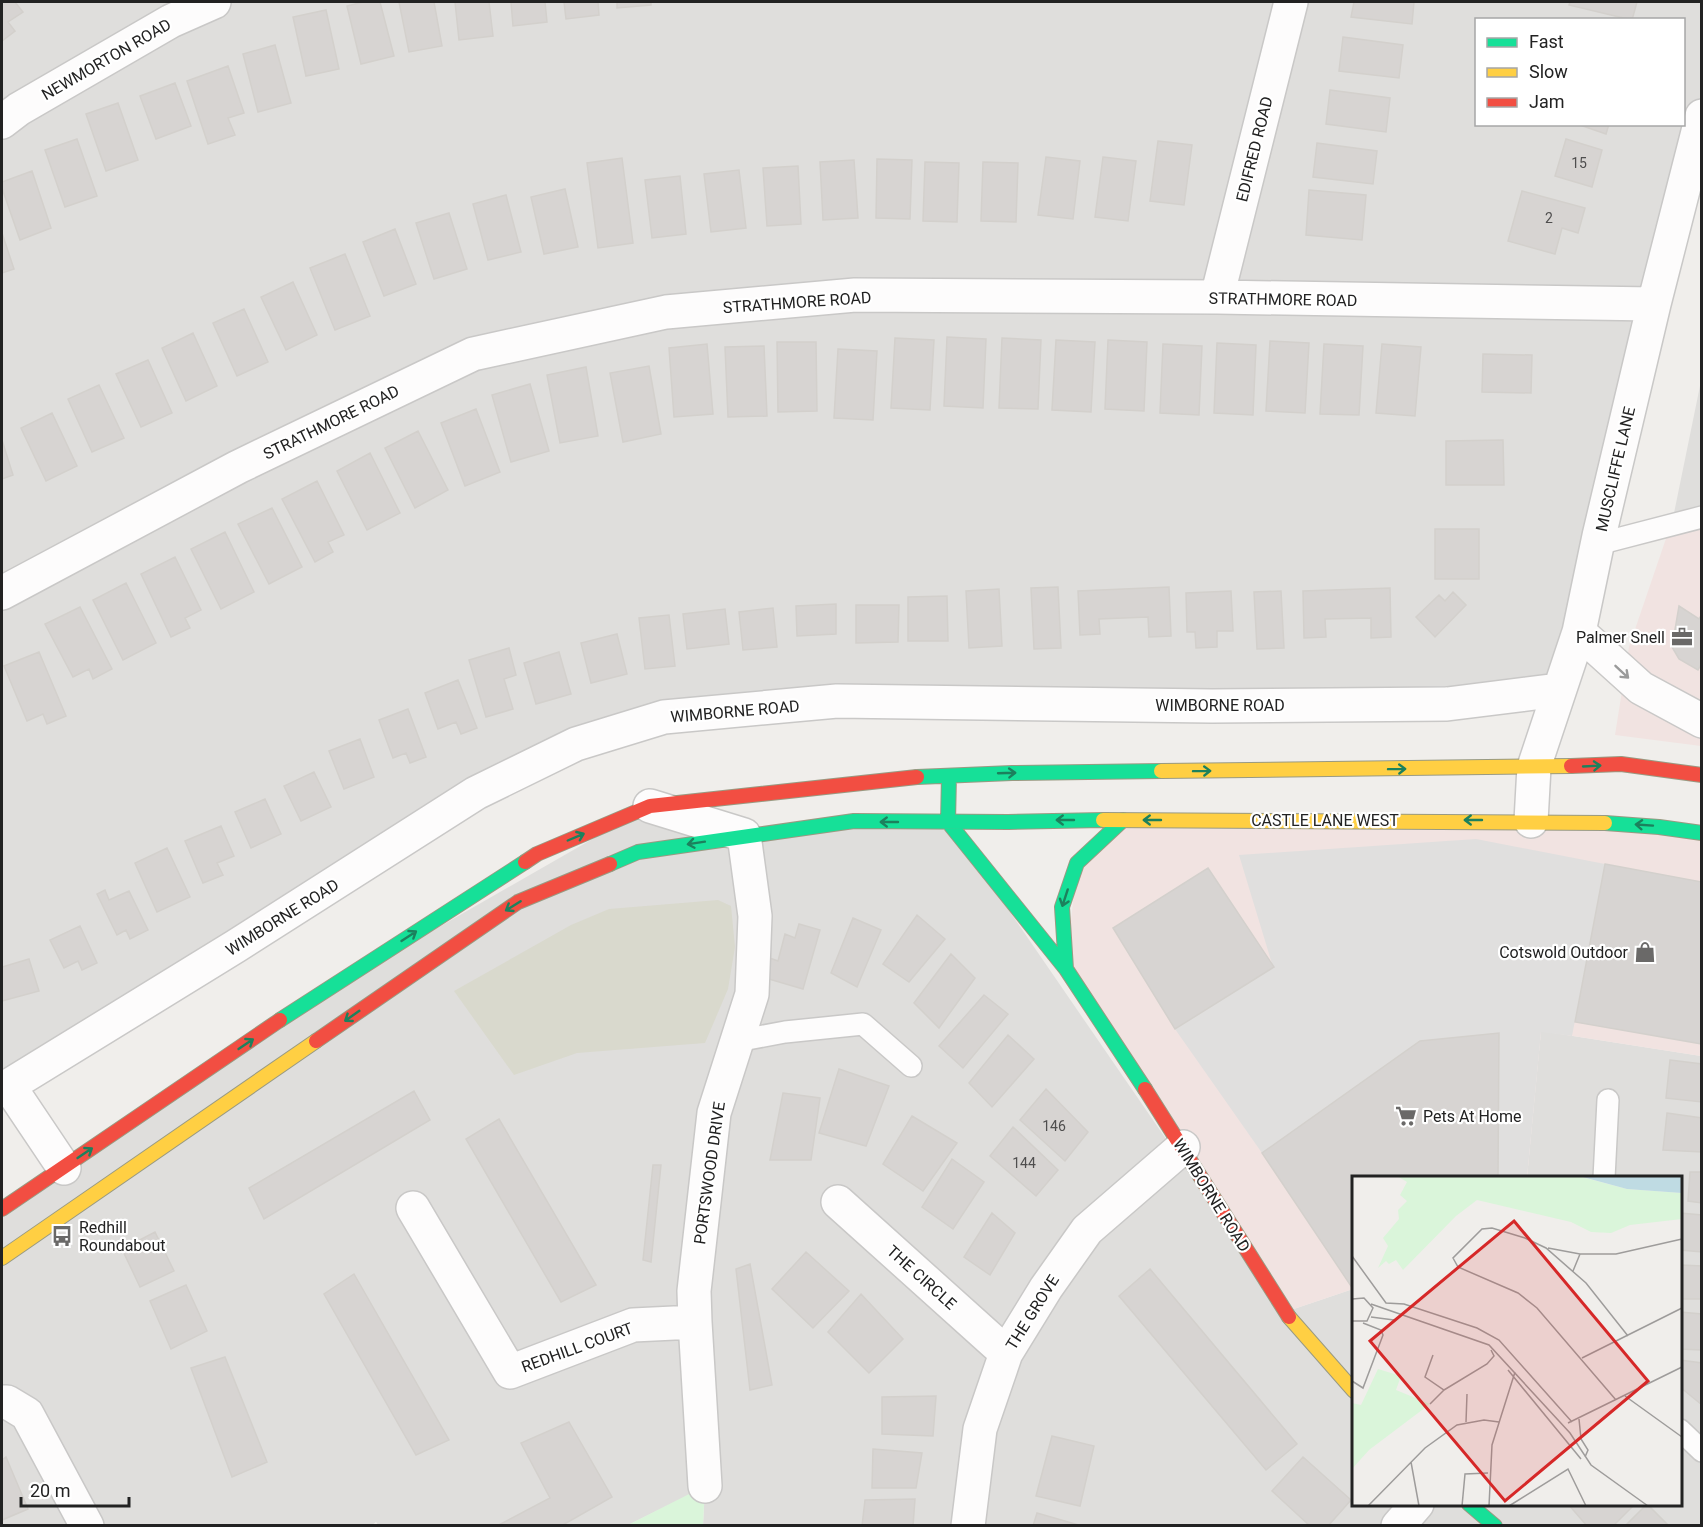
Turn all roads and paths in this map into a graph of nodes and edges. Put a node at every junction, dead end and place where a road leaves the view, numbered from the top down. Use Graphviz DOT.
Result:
graph roads {
  1 [pos="214,2"];
  2 [pos="1291,2"];
  3 [pos="1701,116"];
  4 [pos="2,122"];
  5 [pos="1688,226"];
  6 [pos="1217,297"];
  7 [pos="1654,304"];
  8 [pos="1701,517"];
  9 [pos="1598,544"];
  10 [pos="2,593"];
  11 [pos="1579,632"];
  12 [pos="1558,690"];
  13 [pos="1701,721"];
  14 [pos="1534,767"];
  15 [pos="1701,775"];
  16 [pos="948,776"];
  17 [pos="650,806"];
  18 [pos="1123,820"];
  19 [pos="1531,821"];
  20 [pos="948,822"];
  21 [pos="1701,833"];
  22 [pos="744,835"];
  23 [pos="1066,969"];
  24 [pos="737,1041"];
  25 [pos="911,1066"];
  26 [pos="5,1088"];
  27 [pos="1608,1100"];
  28 [pos="1182,1147"];
  29 [pos="64,1168"];
  30 [pos="1604,1176"];
  31 [pos="838,1202"];
  32 [pos="413,1208"];
  33 [pos="2,1209"];
  34 [pos="2,1258"];
  35 [pos="694,1306"];
  36 [pos="1006,1353"];
  37 [pos="1352,1390"];
  38 [pos="2,1402"];
  39 [pos="1682,1432"];
  40 [pos="1701,1451"];
  41 [pos="705,1486"];
  42 [pos="1414,1506"];
  43 [pos="1471,1506"];
  44 [pos="87,1526"];
  45 [pos="968,1526"];
  46 [pos="1398,1526"];
  47 [pos="1495,1526"];
  1 -- 4 [label="street, NEWMORTON ROAD"];
  2 -- 6 [label="street, EDIFRED ROAD"];
  3 -- 5 [label="street, MUSCLIFFE LANE"];
  5 -- 7 [label="street, MUSCLIFFE LANE"];
  6 -- 7 [label="street, STRATHMORE ROAD"];
  6 -- 10 [label="street, STRATHMORE ROAD"];
  7 -- 9 [label="street, MUSCLIFFE LANE"];
  8 -- 9 [label="lane"];
  9 -- 11 [label="street, MUSCLIFFE LANE"];
  11 -- 12 [label="street, MUSCLIFFE LANE"];
  11 -- 13 [label="street, one-way"];
  12 -- 14 [label="street, MUSCLIFFE LANE"];
  12 -- 26 [label="street, WIMBORNE ROAD"];
  14 -- 15 [label="main road, one-way"];
  16 -- 14 [label="main road, one-way"];
  14 -- 19 [label="street, MUSCLIFFE LANE"];
  16 -- 17 [label="main road"];
  16 -- 20 [label="main road"];
  17 -- 22 [label="street"];
  29 -- 17 [label="main road, one-way"];
  19 -- 18 [label="main road, CASTLE LANE WEST, one-way"];
  18 -- 20 [label="main road, CASTLE LANE WEST, one-way"];
  18 -- 23 [label="main road, one-way"];
  21 -- 19 [label="main road, CASTLE LANE WEST, one-way"];
  20 -- 22 [label="main road, one-way"];
  20 -- 23 [label="main road, WIMBORNE ROAD"];
  22 -- 24 [label="street, PORTSWOOD DRIVE"];
  22 -- 34 [label="main road, one-way"];
  23 -- 28 [label="main road, WIMBORNE ROAD"];
  24 -- 25 [label="lane"];
  24 -- 35 [label="street, PORTSWOOD DRIVE"];
  26 -- 29 [label="street, WIMBORNE ROAD"];
  27 -- 30 [label="lane"];
  28 -- 36 [label="street, THE GROVE"];
  28 -- 37 [label="main road, WIMBORNE ROAD"];
  29 -- 33 [label="main road"];
  31 -- 36 [label="street, THE CIRCLE"];
  32 -- 35 [label="street, REDHILL COURT"];
  35 -- 41 [label="street, PORTSWOOD DRIVE"];
  36 -- 45 [label="street, THE GROVE"];
  38 -- 44 [label="street"];
  39 -- 40 [label="lane"];
  42 -- 46 [label="street"];
  43 -- 47 [label="main road"];
}
